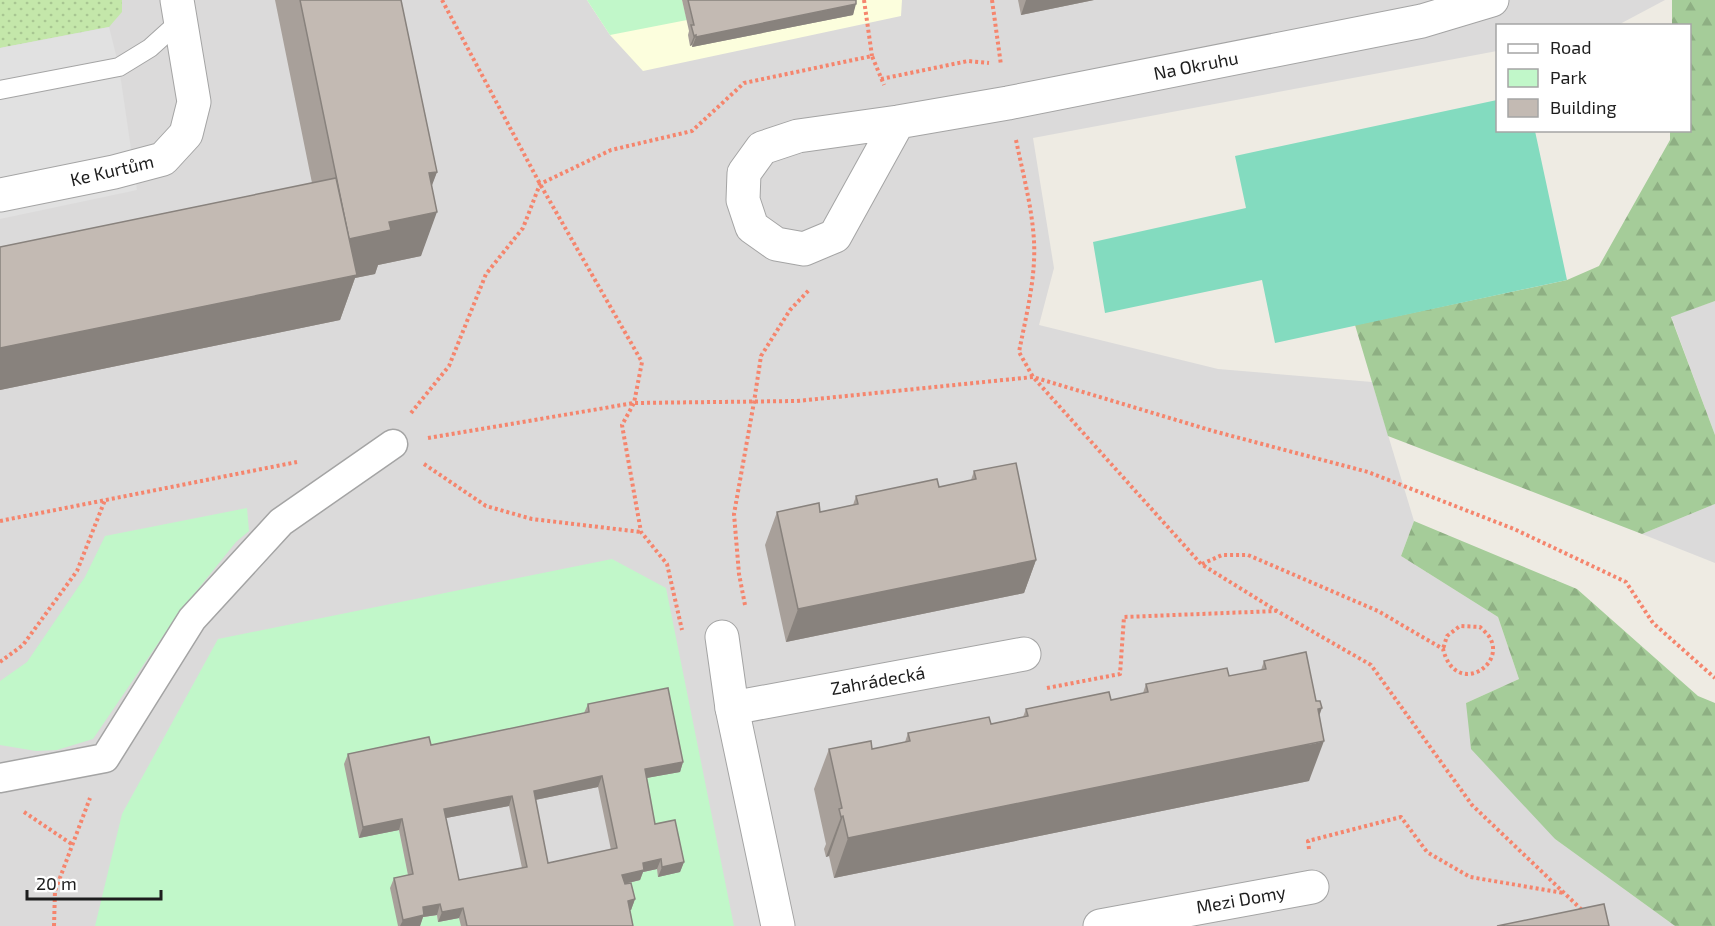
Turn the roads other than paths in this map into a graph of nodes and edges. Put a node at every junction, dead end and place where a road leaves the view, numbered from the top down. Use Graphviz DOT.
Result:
graph roads {
  1 [pos="1492,0"];
  2 [pos="179,10"];
  3 [pos="0,90"];
  4 [pos="898,122"];
  5 [pos="0,195"];
  6 [pos="393,444"];
  7 [pos="722,637"];
  8 [pos="1024,654"];
  9 [pos="732,708"];
  10 [pos="0,778"];
  11 [pos="1311,887"];
  12 [pos="778,926"];
  13 [pos="1100,926"];
  1 -- 4 [label="street, Na Okruhu"];
  2 -- 3 [label="lane"];
  2 -- 5 [label="street, Ke Kurtům"];
  4 -- 4 [label="street, Na Okruhu"];
  6 -- 10 [label="street"];
  7 -- 9 [label="street"];
  8 -- 9 [label="street, Zahrádecká"];
  9 -- 12 [label="street"];
  11 -- 13 [label="street, Mezi Domy"];
}
